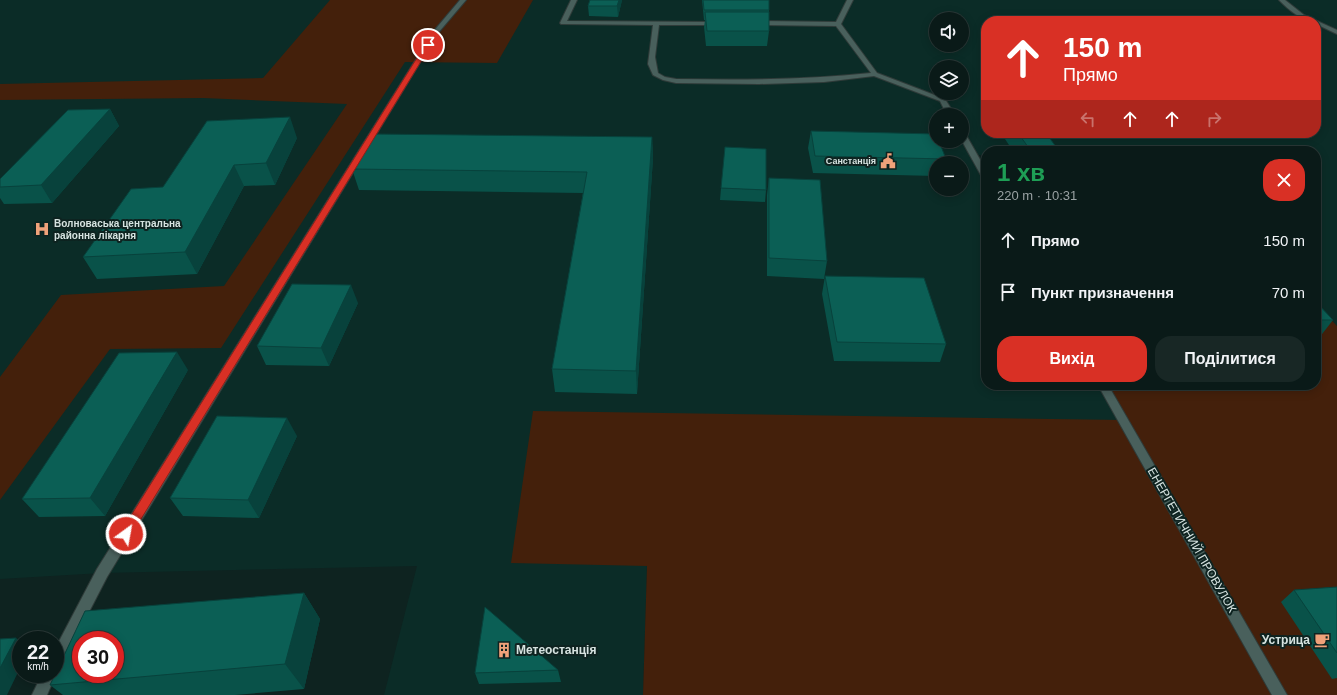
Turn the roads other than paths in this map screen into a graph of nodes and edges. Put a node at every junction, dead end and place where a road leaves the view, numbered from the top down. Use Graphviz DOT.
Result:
graph roads {
  1 [pos="462,0"];
  2 [pos="574,0"];
  3 [pos="850,0"];
  4 [pos="1282,0"];
  5 [pos="1302,16"];
  6 [pos="656,23"];
  7 [pos="727,23"];
  8 [pos="751,23"];
  9 [pos="838,24"];
  10 [pos="1321,25"];
  11 [pos="1337,32"];
  12 [pos="876,74"];
  13 [pos="947,108"];
  14 [pos="969,147"];
  15 [pos="981,168"];
  16 [pos="1106,390"];
  17 [pos="64,646"];
  18 [pos="45,683"];
  19 [pos="39,695"];
  20 [pos="1280,695"];
  1 -- 17 [label="street"];
  2 -- 6 [label="street"];
  3 -- 9 [label="street"];
  4 -- 5 [label="street"];
  6 -- 7 [label="street"];
  6 -- 12 [label="street"];
  8 -- 9 [label="street"];
  9 -- 12 [label="street"];
  10 -- 11 [label="street"];
  12 -- 13 [label="street"];
  14 -- 15 [label="street"];
  16 -- 20 [label="street, ЕНЕРГЕТИЧНИЙ ПРОВУЛОК"];
  18 -- 19 [label="street"];
}
